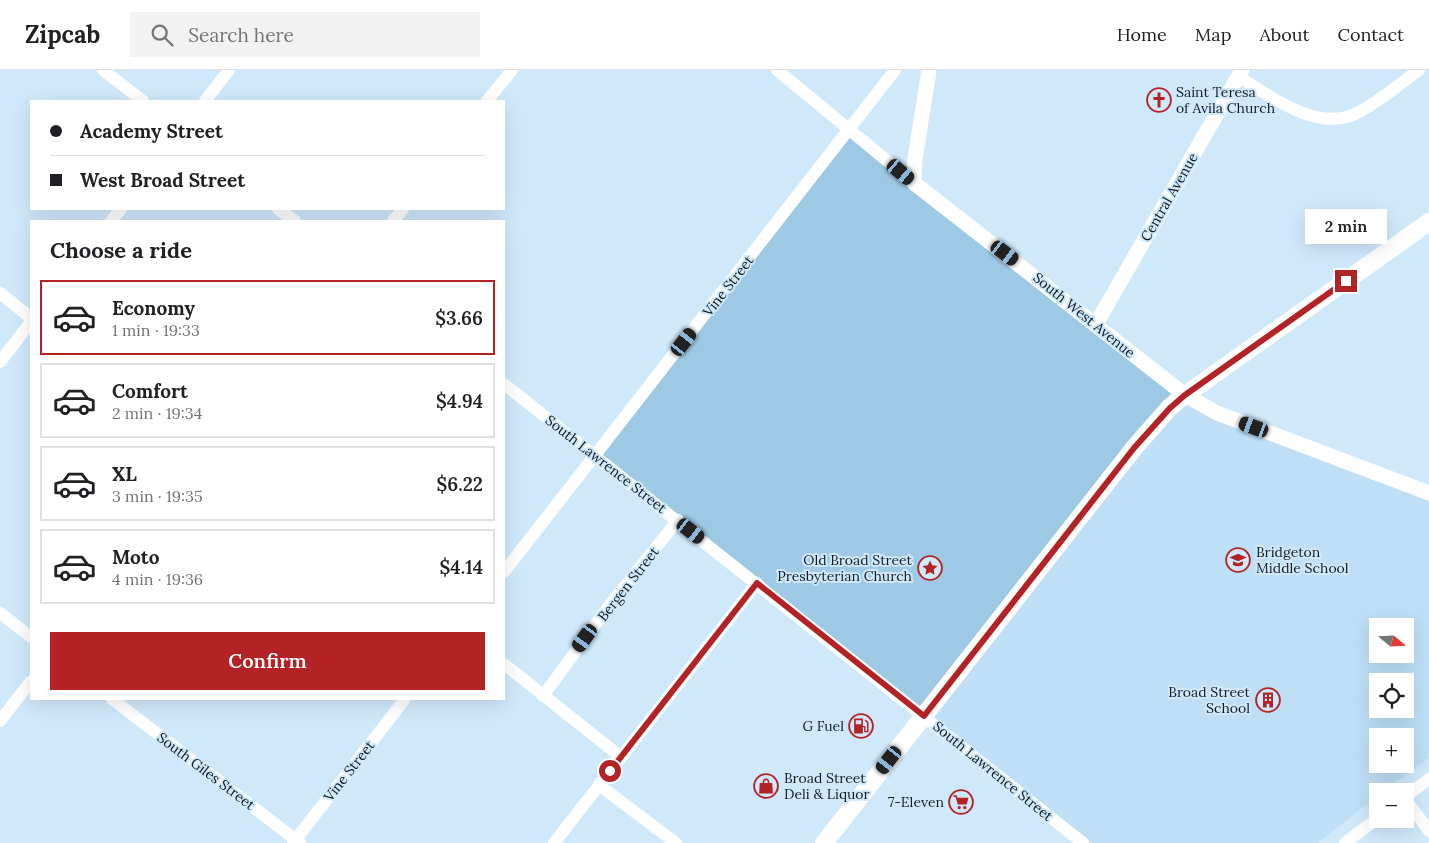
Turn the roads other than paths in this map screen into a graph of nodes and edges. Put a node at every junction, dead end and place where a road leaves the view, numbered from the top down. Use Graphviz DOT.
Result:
graph roads {
  1 [pos="103,70"];
  2 [pos="229,70"];
  3 [pos="512,70"];
  4 [pos="777,70"];
  5 [pos="895,70"];
  6 [pos="929,70"];
  7 [pos="1419,70"];
  8 [pos="1240,73"];
  9 [pos="142,100"];
  10 [pos="206,100"];
  11 [pos="488,100"];
  12 [pos="849,129"];
  13 [pos="914,183"];
  14 [pos="279,210"];
  15 [pos="402,210"];
  16 [pos="294,220"];
  17 [pos="394,220"];
  18 [pos="1429,222"];
  19 [pos="0,293"];
  20 [pos="30,317"];
  21 [pos="30,323"];
  22 [pos="1096,324"];
  23 [pos="0,362"];
  24 [pos="505,385"];
  25 [pos="1185,395"];
  26 [pos="594,455"];
  27 [pos="1429,493"];
  28 [pos="678,520"];
  29 [pos="505,571"];
  30 [pos="757,583"];
  31 [pos="0,613"];
  32 [pos="30,636"];
  33 [pos="505,665"];
  34 [pos="30,682"];
  35 [pos="543,696"];
  36 [pos="113,700"];
  37 [pos="404,700"];
  38 [pos="924,716"];
  39 [pos="0,721"];
  40 [pos="621,757"];
  41 [pos="1429,779"];
  42 [pos="599,785"];
  43 [pos="1414,791"];
  44 [pos="1414,810"];
  45 [pos="1369,825"];
  46 [pos="1429,831"];
  47 [pos="296,842"];
  48 [pos="554,843"];
  49 [pos="676,843"];
  50 [pos="824,843"];
  51 [pos="1083,843"];
  52 [pos="1345,843"];
  1 -- 9 [label="street"];
  2 -- 10 [label="street"];
  3 -- 11 [label="street"];
  4 -- 12 [label="street, South West Avenue"];
  5 -- 12 [label="street, Vine Street"];
  6 -- 13 [label="main road"];
  7 -- 8 [label="street"];
  8 -- 22 [label="main road, Central Avenue"];
  12 -- 13 [label="street, South West Avenue"];
  12 -- 26 [label="street, Vine Street"];
  13 -- 22 [label="main road, South West Avenue"];
  14 -- 16 [label="street"];
  15 -- 17 [label="street"];
  18 -- 25 [label="highway"];
  19 -- 20 [label="street"];
  21 -- 23 [label="street"];
  22 -- 25 [label="main road, South West Avenue"];
  24 -- 26 [label="street, South Lawrence Street"];
  25 -- 27 [label="main road, South West Avenue"];
  25 -- 38 [label="highway"];
  26 -- 28 [label="street, South Lawrence Street"];
  26 -- 29 [label="street, Vine Street"];
  28 -- 30 [label="street, South Lawrence Street"];
  28 -- 35 [label="street, Bergen Street"];
  30 -- 38 [label="street, South Lawrence Street"];
  30 -- 40 [label="street"];
  31 -- 32 [label="street"];
  33 -- 35 [label="street"];
  34 -- 39 [label="street"];
  35 -- 40 [label="street"];
  36 -- 47 [label="street, South Giles Street"];
  37 -- 47 [label="street, Vine Street"];
  38 -- 50 [label="highway"];
  38 -- 51 [label="street, South Lawrence Street"];
  40 -- 42 [label="street"];
  41 -- 43 [label="street"];
  42 -- 48 [label="street"];
  42 -- 49 [label="street"];
  44 -- 46 [label="street"];
  45 -- 52 [label="street"];
}
